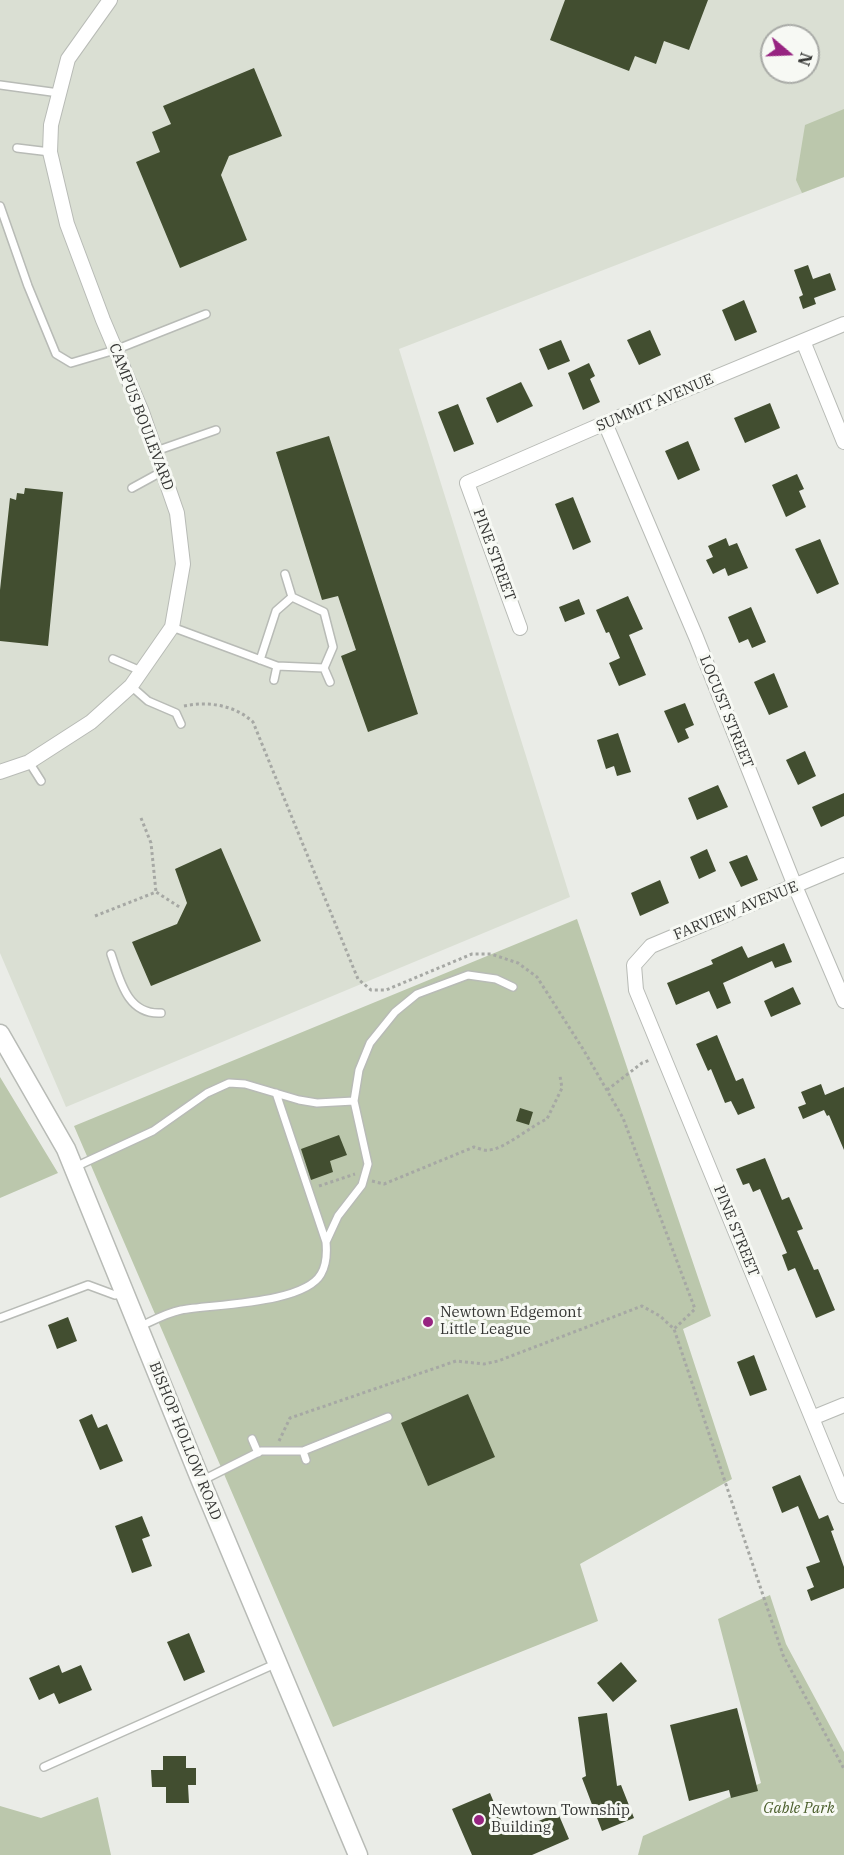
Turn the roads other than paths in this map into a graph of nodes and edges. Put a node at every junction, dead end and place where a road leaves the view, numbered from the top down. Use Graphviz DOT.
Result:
graph roads {
  1 [pos="110,0"];
  2 [pos="0,85"];
  3 [pos="59,93"];
  4 [pos="17,148"];
  5 [pos="50,152"];
  6 [pos="0,206"];
  7 [pos="207,314"];
  8 [pos="844,324"];
  9 [pos="803,341"];
  10 [pos="115,350"];
  11 [pos="605,423"];
  12 [pos="216,430"];
  13 [pos="844,442"];
  14 [pos="156,451"];
  15 [pos="163,471"];
  16 [pos="467,483"];
  17 [pos="132,488"];
  18 [pos="285,574"];
  19 [pos="292,597"];
  20 [pos="171,627"];
  21 [pos="520,628"];
  22 [pos="113,659"];
  23 [pos="260,660"];
  24 [pos="277,666"];
  25 [pos="324,668"];
  26 [pos="141,671"];
  27 [pos="274,680"];
  28 [pos="330,682"];
  29 [pos="131,686"];
  30 [pos="181,724"];
  31 [pos="28,762"];
  32 [pos="0,772"];
  33 [pos="41,781"];
  34 [pos="844,865"];
  35 [pos="795,886"];
  36 [pos="111,954"];
  37 [pos="634,965"];
  38 [pos="513,987"];
  39 [pos="844,1001"];
  40 [pos="161,1013"];
  41 [pos="0,1034"];
  42 [pos="276,1093"];
  43 [pos="354,1101"];
  44 [pos="74,1168"];
  45 [pos="326,1242"];
  46 [pos="125,1294"];
  47 [pos="0,1318"];
  48 [pos="139,1328"];
  49 [pos="844,1405"];
  50 [pos="388,1417"];
  51 [pos="812,1418"];
  52 [pos="252,1439"];
  53 [pos="303,1451"];
  54 [pos="258,1453"];
  55 [pos="306,1460"];
  56 [pos="201,1481"];
  57 [pos="844,1496"];
  58 [pos="277,1663"];
  59 [pos="44,1767"];
  60 [pos="358,1855"];
  1 -- 3 [label="street, CAMPUS BOULEVARD"];
  2 -- 3 [label="lane"];
  3 -- 5 [label="street, CAMPUS BOULEVARD"];
  4 -- 5 [label="lane"];
  5 -- 10 [label="street, CAMPUS BOULEVARD"];
  6 -- 10 [label="lane"];
  7 -- 10 [label="lane"];
  8 -- 9 [label="street, SUMMIT AVENUE"];
  9 -- 11 [label="street, SUMMIT AVENUE"];
  9 -- 13 [label="street"];
  10 -- 14 [label="street, CAMPUS BOULEVARD"];
  11 -- 16 [label="street, SUMMIT AVENUE"];
  11 -- 35 [label="street, LOCUST STREET"];
  12 -- 14 [label="lane"];
  14 -- 15 [label="street, CAMPUS BOULEVARD"];
  15 -- 17 [label="lane"];
  15 -- 20 [label="street, CAMPUS BOULEVARD"];
  16 -- 21 [label="street, PINE STREET"];
  18 -- 19 [label="lane"];
  19 -- 23 [label="lane"];
  19 -- 25 [label="lane"];
  20 -- 23 [label="lane"];
  20 -- 26 [label="street, CAMPUS BOULEVARD"];
  22 -- 26 [label="lane"];
  23 -- 24 [label="lane"];
  24 -- 25 [label="lane"];
  24 -- 27 [label="lane"];
  25 -- 28 [label="lane"];
  26 -- 29 [label="street, CAMPUS BOULEVARD"];
  29 -- 30 [label="lane"];
  29 -- 31 [label="street, CAMPUS BOULEVARD"];
  31 -- 32 [label="street, CAMPUS BOULEVARD"];
  31 -- 33 [label="lane"];
  34 -- 35 [label="street, FARVIEW AVENUE"];
  35 -- 37 [label="street, FARVIEW AVENUE"];
  35 -- 39 [label="street, LOCUST STREET"];
  36 -- 40 [label="lane"];
  37 -- 51 [label="street, PINE STREET"];
  38 -- 43 [label="lane"];
  41 -- 44 [label="street, BISHOP HOLLOW ROAD"];
  42 -- 43 [label="lane"];
  42 -- 44 [label="lane"];
  42 -- 45 [label="lane"];
  43 -- 45 [label="lane"];
  44 -- 46 [label="street, BISHOP HOLLOW ROAD"];
  45 -- 48 [label="lane"];
  46 -- 47 [label="lane"];
  46 -- 48 [label="street, BISHOP HOLLOW ROAD"];
  48 -- 56 [label="street, BISHOP HOLLOW ROAD"];
  49 -- 51 [label="street"];
  50 -- 53 [label="lane"];
  51 -- 57 [label="street, PINE STREET"];
  52 -- 54 [label="lane"];
  53 -- 54 [label="lane"];
  53 -- 55 [label="lane"];
  54 -- 56 [label="lane"];
  56 -- 58 [label="street, BISHOP HOLLOW ROAD"];
  58 -- 59 [label="lane"];
  58 -- 60 [label="street, BISHOP HOLLOW ROAD"];
}
